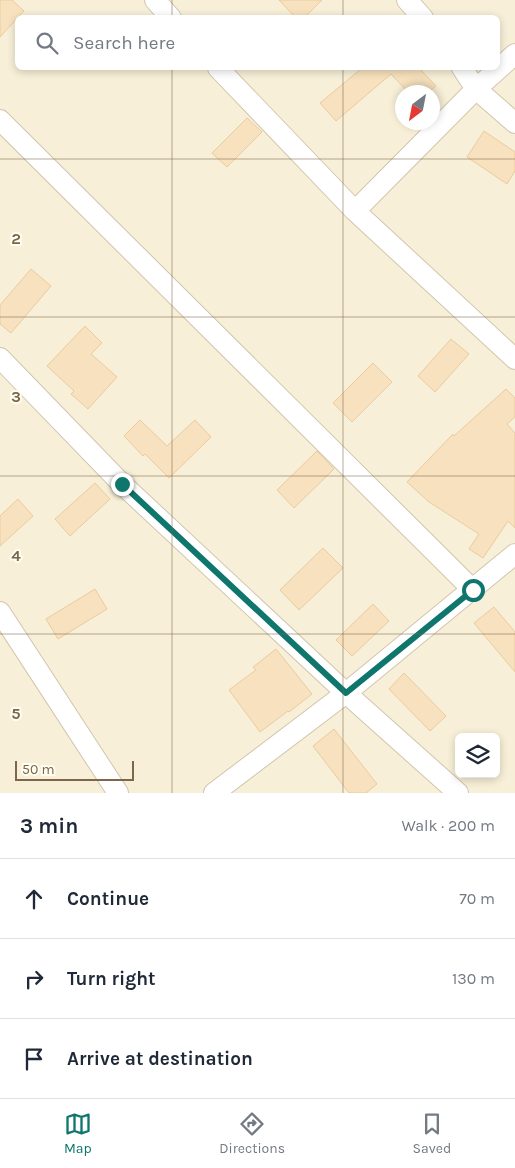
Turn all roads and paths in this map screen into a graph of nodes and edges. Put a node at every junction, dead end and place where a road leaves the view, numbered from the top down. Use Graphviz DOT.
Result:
graph roads {
  1 [pos="154,0"];
  2 [pos="407,0"];
  3 [pos="168,15"];
  4 [pos="420,15"];
  5 [pos="515,54"];
  6 [pos="500,67"];
  7 [pos="220,70"];
  8 [pos="463,70"];
  9 [pos="497,70"];
  10 [pos="476,89"];
  11 [pos="0,120"];
  12 [pos="515,123"];
  13 [pos="355,211"];
  14 [pos="0,358"];
  15 [pos="515,359"];
  16 [pos="515,554"];
  17 [pos="473,590"];
  18 [pos="0,612"];
  19 [pos="346,693"];
  20 [pos="118,793"];
  21 [pos="214,793"];
  22 [pos="458,793"];
  1 -- 3 [label="street"];
  2 -- 4 [label="street"];
  5 -- 6 [label="street"];
  7 -- 13 [label="street"];
  8 -- 10 [label="street"];
  9 -- 10 [label="street"];
  10 -- 12 [label="street"];
  10 -- 13 [label="street"];
  11 -- 17 [label="street"];
  13 -- 15 [label="street"];
  14 -- 19 [label="street"];
  16 -- 17 [label="street"];
  17 -- 19 [label="street"];
  18 -- 20 [label="street"];
  19 -- 21 [label="street"];
  19 -- 22 [label="street"];
}
